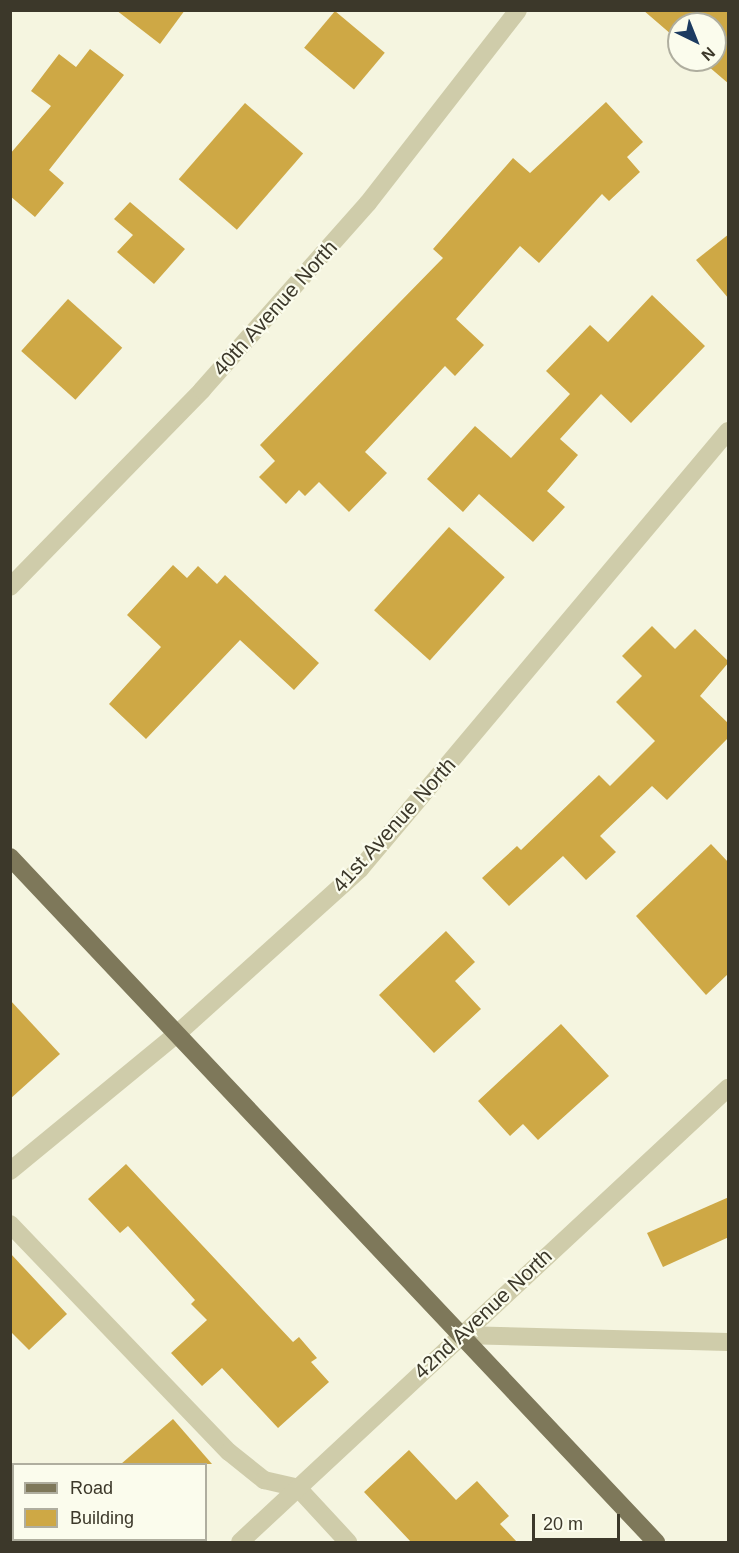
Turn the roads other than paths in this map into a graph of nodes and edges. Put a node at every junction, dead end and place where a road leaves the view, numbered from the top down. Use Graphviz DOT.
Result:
graph roads {
  1 [pos="518,10"];
  2 [pos="729,431"];
  3 [pos="10,587"];
  4 [pos="10,857"];
  5 [pos="178,1033"];
  6 [pos="729,1088"];
  7 [pos="10,1171"];
  8 [pos="10,1224"];
  9 [pos="461,1335"];
  10 [pos="729,1342"];
  11 [pos="297,1488"];
  12 [pos="240,1542"];
  13 [pos="348,1542"];
  14 [pos="656,1542"];
  1 -- 3 [label="street, 40th Avenue North"];
  2 -- 5 [label="street, 41st Avenue North"];
  4 -- 5 [label="main road"];
  5 -- 7 [label="street, 41st Avenue North"];
  5 -- 9 [label="main road"];
  6 -- 9 [label="street, 42nd Avenue North"];
  8 -- 11 [label="street"];
  9 -- 10 [label="street"];
  9 -- 11 [label="street, 42nd Avenue North"];
  9 -- 14 [label="main road"];
  11 -- 12 [label="street, 42nd Avenue North"];
  11 -- 13 [label="street"];
}
